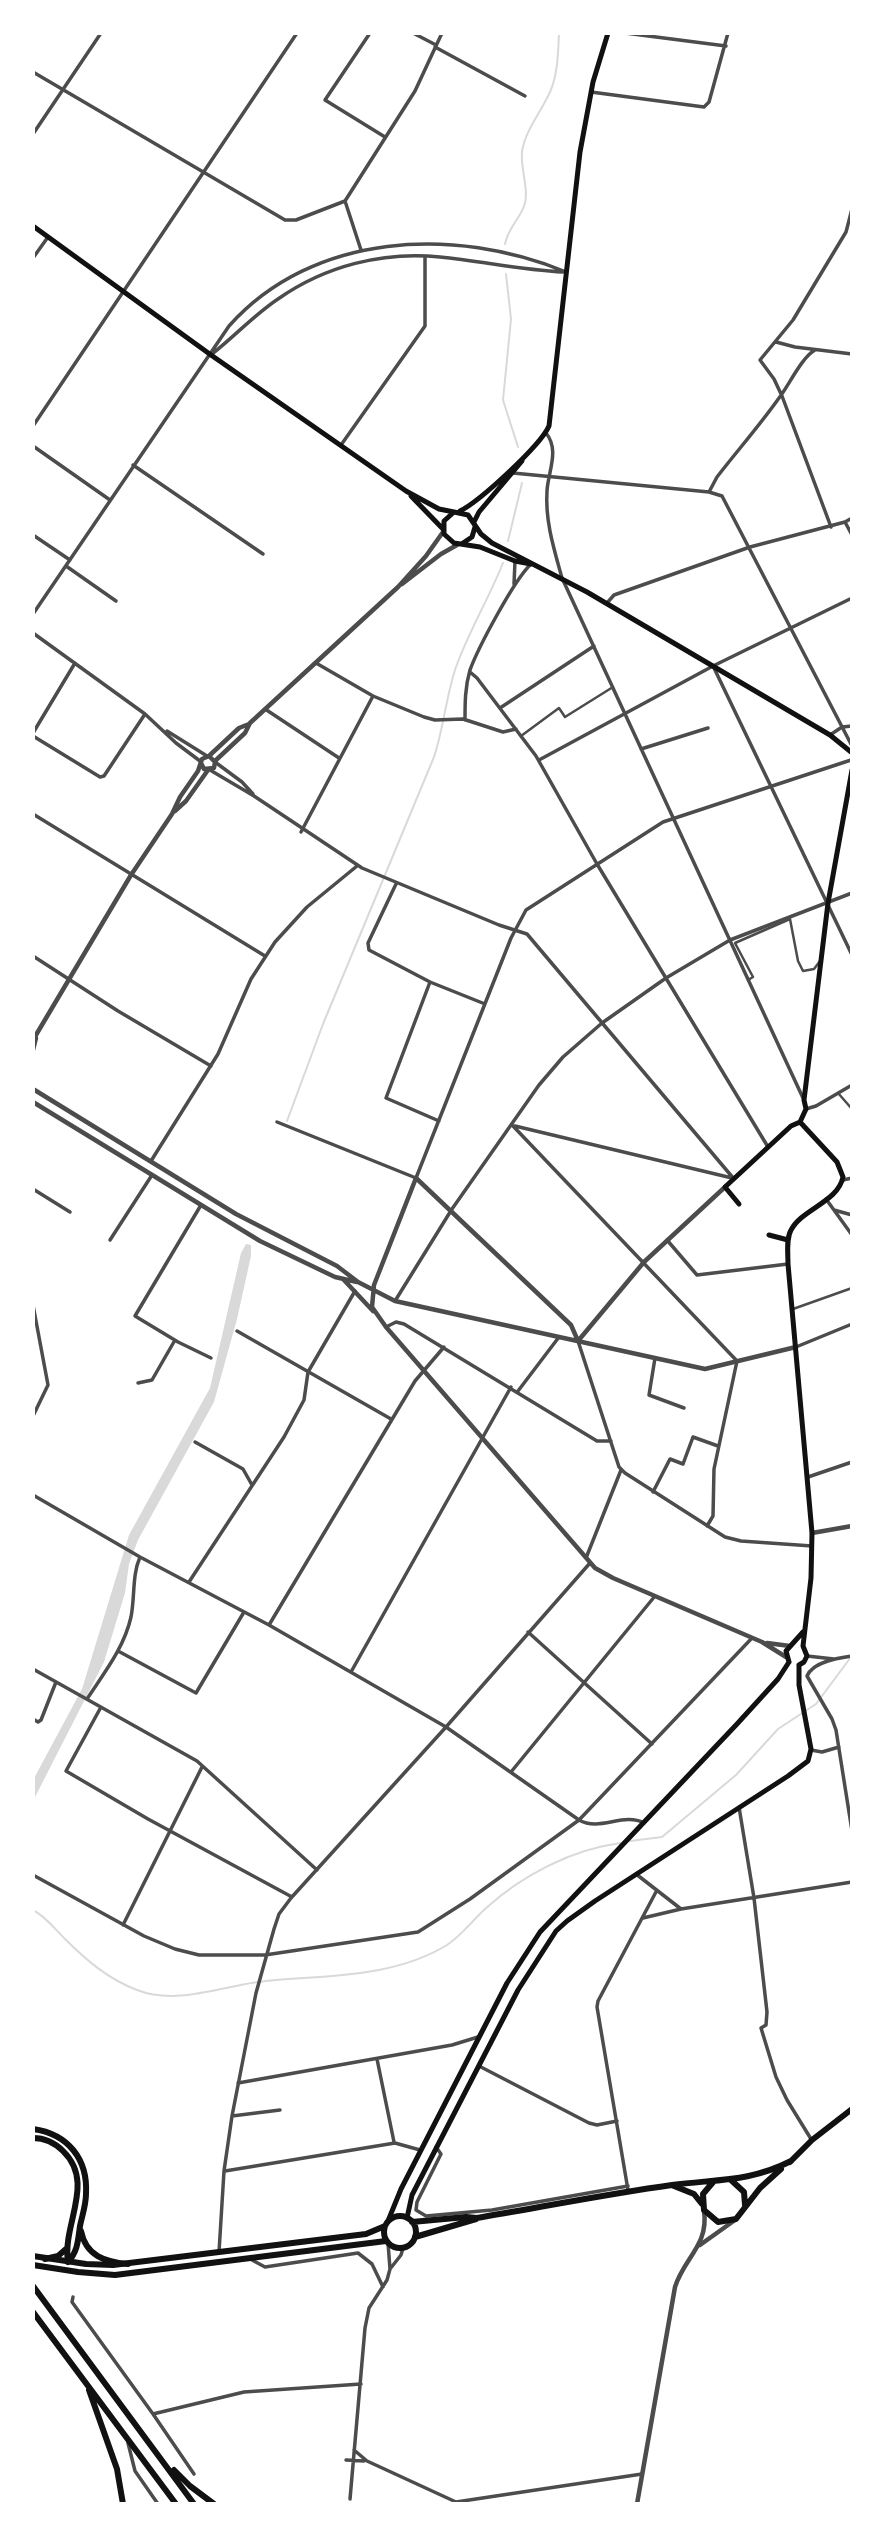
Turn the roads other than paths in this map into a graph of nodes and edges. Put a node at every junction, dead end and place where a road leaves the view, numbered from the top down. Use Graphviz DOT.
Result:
graph roads {
  1 [pos="101,33"];
  2 [pos="297,33"];
  3 [pos="370,33"];
  4 [pos="413,33"];
  5 [pos="442,33"];
  6 [pos="608,33"];
  7 [pos="625,33"];
  8 [pos="728,33"];
  9 [pos="436,46"];
  10 [pos="726,46"];
  11 [pos="33,72"];
  12 [pos="63,89"];
  13 [pos="591,92"];
  14 [pos="525,96"];
  15 [pos="33,134"];
  16 [pos="384,137"];
  17 [pos="204,172"];
  18 [pos="345,201"];
  19 [pos="852,209"];
  20 [pos="33,226"];
  21 [pos="850,226"];
  22 [pos="48,237"];
  23 [pos="361,250"];
  24 [pos="425,256"];
  25 [pos="33,258"];
  26 [pos="566,272"];
  27 [pos="122,291"];
  28 [pos="776,342"];
  29 [pos="815,350"];
  30 [pos="852,354"];
  31 [pos="211,355"];
  32 [pos="782,396"];
  33 [pos="33,426"];
  34 [pos="546,433"];
  35 [pos="341,445"];
  36 [pos="33,446"];
  37 [pos="523,459"];
  38 [pos="133,466"];
  39 [pos="513,473"];
  40 [pos="548,477"];
  41 [pos="406,491"];
  42 [pos="709,492"];
  43 [pos="110,500"];
  44 [pos="455,512"];
  45 [pos="852,518"];
  46 [pos="474,523"];
  47 [pos="845,523"];
  48 [pos="831,527"];
  49 [pos="443,531"];
  50 [pos="33,535"];
  51 [pos="852,535"];
  52 [pos="460,544"];
  53 [pos="750,547"];
  54 [pos="500,551"];
  55 [pos="263,554"];
  56 [pos="512,559"];
  57 [pos="70,560"];
  58 [pos="531,564"];
  59 [pos="65,566"];
  60 [pos="562,578"];
  61 [pos="398,587"];
  62 [pos="512,590"];
  63 [pos="852,598"];
  64 [pos="116,601"];
  65 [pos="607,603"];
  66 [pos="33,614"];
  67 [pos="791,628"];
  68 [pos="33,633"];
  69 [pos="594,646"];
  70 [pos="75,663"];
  71 [pos="316,663"];
  72 [pos="713,666"];
  73 [pos="470,672"];
  74 [pos="613,687"];
  75 [pos="373,695"];
  76 [pos="500,708"];
  77 [pos="265,709"];
  78 [pos="625,713"];
  79 [pos="145,714"];
  80 [pos="464,720"];
  81 [pos="250,723"];
  82 [pos="852,726"];
  83 [pos="842,727"];
  84 [pos="708,728"];
  85 [pos="162,729"];
  86 [pos="516,729"];
  87 [pos="33,734"];
  88 [pos="830,735"];
  89 [pos="521,736"];
  90 [pos="641,749"];
  91 [pos="852,750"];
  92 [pos="208,755"];
  93 [pos="340,759"];
  94 [pos="538,760"];
  95 [pos="852,760"];
  96 [pos="215,761"];
  97 [pos="201,763"];
  98 [pos="852,769"];
  99 [pos="209,770"];
  100 [pos="772,785"];
  101 [pos="254,796"];
  102 [pos="33,814"];
  103 [pos="172,814"];
  104 [pos="673,818"];
  105 [pos="302,830"];
  106 [pos="597,864"];
  107 [pos="360,867"];
  108 [pos="131,875"];
  109 [pos="818,881"];
  110 [pos="395,883"];
  111 [pos="833,883"];
  112 [pos="852,893"];
  113 [pos="828,903"];
  114 [pos="515,930"];
  115 [pos="730,940"];
  116 [pos="825,942"];
  117 [pos="852,954"];
  118 [pos="33,956"];
  119 [pos="265,956"];
  120 [pos="666,978"];
  121 [pos="70,979"];
  122 [pos="748,980"];
  123 [pos="430,982"];
  124 [pos="485,1004"];
  125 [pos="602,1023"];
  126 [pos="35,1038"];
  127 [pos="33,1051"];
  128 [pos="211,1066"];
  129 [pos="852,1085"];
  130 [pos="33,1089"];
  131 [pos="838,1093"];
  132 [pos="804,1100"];
  133 [pos="33,1102"];
  134 [pos="806,1108"];
  135 [pos="852,1109"];
  136 [pos="439,1121"];
  137 [pos="277,1122"];
  138 [pos="800,1122"];
  139 [pos="512,1125"];
  140 [pos="768,1147"];
  141 [pos="151,1161"];
  142 [pos="152,1175"];
  143 [pos="416,1178"];
  144 [pos="852,1178"];
  145 [pos="734,1179"];
  146 [pos="842,1180"];
  147 [pos="724,1187"];
  148 [pos="33,1189"];
  149 [pos="826,1199"];
  150 [pos="738,1204"];
  151 [pos="201,1205"];
  152 [pos="452,1209"];
  153 [pos="835,1210"];
  154 [pos="70,1212"];
  155 [pos="852,1215"];
  156 [pos="852,1235"];
  157 [pos="769,1236"];
  158 [pos="110,1240"];
  159 [pos="667,1240"];
  160 [pos="788,1240"];
  161 [pos="644,1262"];
  162 [pos="788,1264"];
  163 [pos="343,1279"];
  164 [pos="358,1282"];
  165 [pos="852,1287"];
  166 [pos="373,1290"];
  167 [pos="355,1292"];
  168 [pos="395,1301"];
  169 [pos="33,1305"];
  170 [pos="793,1309"];
  171 [pos="374,1313"];
  172 [pos="852,1324"];
  173 [pos="386,1327"];
  174 [pos="237,1331"];
  175 [pos="559,1337"];
  176 [pos="175,1340"];
  177 [pos="578,1341"];
  178 [pos="444,1347"];
  179 [pos="796,1347"];
  180 [pos="655,1358"];
  181 [pos="211,1359"];
  182 [pos="737,1361"];
  183 [pos="423,1369"];
  184 [pos="308,1372"];
  185 [pos="138,1382"];
  186 [pos="511,1387"];
  187 [pos="518,1391"];
  188 [pos="684,1408"];
  189 [pos="33,1416"];
  190 [pos="391,1419"];
  191 [pos="484,1439"];
  192 [pos="611,1441"];
  193 [pos="195,1442"];
  194 [pos="718,1446"];
  195 [pos="852,1461"];
  196 [pos="621,1470"];
  197 [pos="808,1477"];
  198 [pos="253,1485"];
  199 [pos="653,1492"];
  200 [pos="33,1495"];
  201 [pos="852,1525"];
  202 [pos="707,1526"];
  203 [pos="812,1533"];
  204 [pos="813,1546"];
  205 [pos="140,1557"];
  206 [pos="588,1561"];
  207 [pos="189,1583"];
  208 [pos="655,1596"];
  209 [pos="244,1612"];
  210 [pos="270,1625"];
  211 [pos="806,1626"];
  212 [pos="528,1632"];
  213 [pos="752,1637"];
  214 [pos="762,1642"];
  215 [pos="791,1645"];
  216 [pos="803,1646"];
  217 [pos="118,1651"];
  218 [pos="807,1656"];
  219 [pos="852,1656"];
  220 [pos="787,1660"];
  221 [pos="836,1660"];
  222 [pos="799,1665"];
  223 [pos="33,1669"];
  224 [pos="351,1673"];
  225 [pos="56,1682"];
  226 [pos="584,1683"];
  227 [pos="87,1699"];
  228 [pos="101,1707"];
  229 [pos="33,1719"];
  230 [pos="446,1727"];
  231 [pos="652,1744"];
  232 [pos="839,1747"];
  233 [pos="811,1750"];
  234 [pos="202,1767"];
  235 [pos="511,1772"];
  236 [pos="739,1807"];
  237 [pos="579,1821"];
  238 [pos="644,1823"];
  239 [pos="170,1831"];
  240 [pos="852,1831"];
  241 [pos="317,1870"];
  242 [pos="636,1874"];
  243 [pos="33,1875"];
  244 [pos="852,1882"];
  245 [pos="657,1890"];
  246 [pos="292,1897"];
  247 [pos="754,1898"];
  248 [pos="681,1909"];
  249 [pos="643,1917"];
  250 [pos="123,1925"];
  251 [pos="537,1937"];
  252 [pos="548,1942"];
  253 [pos="265,1958"];
  254 [pos="480,2037"];
  255 [pos="377,2059"];
  256 [pos="479,2066"];
  257 [pos="238,2083"];
  258 [pos="852,2109"];
  259 [pos="280,2110"];
  260 [pos="232,2116"];
  261 [pos="617,2121"];
  262 [pos="33,2129"];
  263 [pos="33,2137"];
  264 [pos="812,2140"];
  265 [pos="395,2143"];
  266 [pos="436,2147"];
  267 [pos="422,2151"];
  268 [pos="791,2161"];
  269 [pos="225,2171"];
  270 [pos="726,2179"];
  271 [pos="716,2180"];
  272 [pos="672,2185"];
  273 [pos="628,2189"];
  274 [pos="703,2208"];
  275 [pos="744,2209"];
  276 [pos="477,2218"];
  277 [pos="736,2218"];
  278 [pos="410,2220"];
  279 [pos="386,2224"];
  280 [pos="80,2226"];
  281 [pos="415,2237"];
  282 [pos="387,2242"];
  283 [pos="699,2245"];
  284 [pos="403,2248"];
  285 [pos="66,2249"];
  286 [pos="219,2253"];
  287 [pos="33,2256"];
  288 [pos="45,2259"];
  289 [pos="250,2259"];
  290 [pos="68,2262"];
  291 [pos="128,2264"];
  292 [pos="34,2265"];
  293 [pos="51,2268"];
  294 [pos="390,2269"];
  295 [pos="78,2272"];
  296 [pos="33,2286"];
  297 [pos="383,2287"];
  298 [pos="73,2297"];
  299 [pos="33,2312"];
  300 [pos="86,2382"];
  301 [pos="360,2384"];
  302 [pos="153,2414"];
  303 [pos="127,2437"];
  304 [pos="354,2450"];
  305 [pos="160,2456"];
  306 [pos="346,2460"];
  307 [pos="352,2460"];
  308 [pos="367,2461"];
  309 [pos="194,2474"];
  310 [pos="642,2474"];
  311 [pos="350,2499"];
  312 [pos="123,2504"];
  313 [pos="158,2504"];
  314 [pos="176,2504"];
  315 [pos="194,2504"];
  316 [pos="214,2504"];
  317 [pos="637,2504"];
  1 -- 12 [label="street"];
  2 -- 17 [label="street"];
  3 -- 16 [label="street"];
  4 -- 9 [label="street"];
  5 -- 9 [label="street"];
  6 -- 13 [label="main road"];
  7 -- 10 [label="street"];
  8 -- 10 [label="street"];
  9 -- 14 [label="street"];
  9 -- 16 [label="street"];
  10 -- 13 [label="street"];
  11 -- 12 [label="street"];
  12 -- 15 [label="street"];
  12 -- 17 [label="street"];
  13 -- 26 [label="main road"];
  16 -- 18 [label="street"];
  17 -- 18 [label="street"];
  17 -- 27 [label="street"];
  18 -- 23 [label="street"];
  19 -- 21 [label="street"];
  20 -- 22 [label="main road"];
  21 -- 28 [label="street"];
  22 -- 25 [label="street"];
  22 -- 27 [label="main road"];
  23 -- 26 [label="street"];
  23 -- 31 [label="street"];
  24 -- 26 [label="street"];
  24 -- 31 [label="street"];
  24 -- 35 [label="street"];
  26 -- 34 [label="main road"];
  27 -- 31 [label="main road"];
  27 -- 33 [label="street"];
  28 -- 29 [label="street"];
  28 -- 32 [label="street"];
  29 -- 30 [label="street"];
  29 -- 32 [label="street"];
  31 -- 35 [label="main road"];
  31 -- 38 [label="street"];
  32 -- 42 [label="street"];
  32 -- 48 [label="street"];
  34 -- 37 [label="main road"];
  34 -- 40 [label="street"];
  35 -- 41 [label="main road"];
  36 -- 43 [label="street"];
  37 -- 39 [label="main road"];
  37 -- 44 [label="main road"];
  38 -- 43 [label="street"];
  38 -- 55 [label="street"];
  39 -- 40 [label="street"];
  39 -- 46 [label="main road"];
  40 -- 42 [label="street"];
  40 -- 60 [label="street"];
  41 -- 44 [label="main road"];
  41 -- 49 [label="main road"];
  42 -- 53 [label="street"];
  43 -- 57 [label="street"];
  44 -- 46 [label="main road"];
  44 -- 49 [label="main road"];
  45 -- 47 [label="street"];
  46 -- 52 [label="main road"];
  46 -- 54 [label="main road"];
  47 -- 48 [label="street"];
  47 -- 51 [label="street"];
  48 -- 53 [label="street"];
  49 -- 52 [label="main road"];
  49 -- 61 [label="street"];
  50 -- 57 [label="street"];
  52 -- 54 [label="main road"];
  52 -- 61 [label="street"];
  53 -- 65 [label="street"];
  53 -- 67 [label="street"];
  54 -- 56 [label="main road"];
  54 -- 58 [label="main road"];
  56 -- 58 [label="main road"];
  56 -- 62 [label="street"];
  57 -- 59 [label="street"];
  58 -- 60 [label="main road"];
  58 -- 62 [label="street"];
  59 -- 64 [label="street"];
  59 -- 66 [label="street"];
  60 -- 65 [label="main road"];
  60 -- 69 [label="street"];
  61 -- 71 [label="street"];
  62 -- 73 [label="street"];
  63 -- 67 [label="street"];
  65 -- 72 [label="main road"];
  67 -- 72 [label="street"];
  67 -- 83 [label="street"];
  68 -- 70 [label="street"];
  69 -- 74 [label="street"];
  69 -- 76 [label="street"];
  70 -- 79 [label="street"];
  70 -- 87 [label="street"];
  71 -- 75 [label="street"];
  71 -- 77 [label="street"];
  72 -- 78 [label="street"];
  72 -- 88 [label="main road"];
  72 -- 100 [label="street"];
  73 -- 76 [label="street"];
  73 -- 80 [label="street"];
  74 -- 78 [label="street"];
  74 -- 89 [label="street"];
  75 -- 80 [label="street"];
  75 -- 93 [label="street"];
  76 -- 86 [label="street"];
  77 -- 81 [label="street"];
  77 -- 93 [label="street"];
  78 -- 90 [label="street"];
  78 -- 94 [label="street"];
  79 -- 85 [label="street"];
  79 -- 87 [label="street"];
  80 -- 86 [label="street"];
  81 -- 92 [label="street"];
  81 -- 96 [label="street"];
  82 -- 83 [label="street"];
  83 -- 88 [label="street"];
  83 -- 91 [label="street"];
  84 -- 90 [label="street"];
  85 -- 92 [label="street"];
  85 -- 97 [label="street"];
  86 -- 89 [label="street"];
  88 -- 91 [label="main road"];
  89 -- 94 [label="street"];
  90 -- 104 [label="street"];
  91 -- 95 [label="main road"];
  92 -- 96 [label="street"];
  92 -- 97 [label="street"];
  93 -- 105 [label="street"];
  94 -- 106 [label="street"];
  95 -- 100 [label="street"];
  96 -- 99 [label="street"];
  96 -- 101 [label="street"];
  97 -- 99 [label="street"];
  97 -- 103 [label="street"];
  98 -- 111 [label="main road"];
  99 -- 101 [label="street"];
  99 -- 103 [label="street"];
  100 -- 104 [label="street"];
  100 -- 109 [label="street"];
  101 -- 105 [label="street"];
  102 -- 108 [label="street"];
  103 -- 108 [label="street"];
  104 -- 106 [label="street"];
  104 -- 115 [label="street"];
  105 -- 107 [label="street"];
  106 -- 114 [label="street"];
  106 -- 120 [label="street"];
  107 -- 110 [label="street"];
  107 -- 119 [label="street"];
  108 -- 119 [label="street"];
  108 -- 121 [label="street"];
  109 -- 111 [label="street"];
  109 -- 113 [label="street"];
  110 -- 114 [label="street"];
  110 -- 123 [label="street"];
  111 -- 113 [label="main road"];
  112 -- 113 [label="street"];
  113 -- 115 [label="street"];
  113 -- 116 [label="main road"];
  113 -- 117 [label="street"];
  114 -- 124 [label="street"];
  114 -- 125 [label="street"];
  115 -- 120 [label="street"];
  115 -- 122 [label="street"];
  116 -- 122 [label="street"];
  116 -- 132 [label="main road"];
  118 -- 121 [label="street"];
  119 -- 128 [label="street"];
  120 -- 125 [label="street"];
  120 -- 140 [label="street"];
  121 -- 126 [label="street"];
  121 -- 128 [label="street"];
  122 -- 132 [label="street"];
  123 -- 124 [label="street"];
  123 -- 136 [label="street"];
  124 -- 136 [label="street"];
  125 -- 139 [label="street"];
  125 -- 145 [label="street"];
  126 -- 127 [label="street"];
  128 -- 141 [label="street"];
  129 -- 131 [label="street"];
  130 -- 141 [label="street"];
  131 -- 134 [label="street"];
  131 -- 135 [label="street"];
  132 -- 134 [label="main road"];
  133 -- 142 [label="street"];
  134 -- 138 [label="main road"];
  136 -- 143 [label="street"];
  137 -- 143 [label="street"];
  138 -- 140 [label="main road"];
  138 -- 146 [label="main road"];
  139 -- 145 [label="street"];
  139 -- 152 [label="street"];
  139 -- 161 [label="street"];
  140 -- 145 [label="main road"];
  141 -- 164 [label="street"];
  142 -- 151 [label="street"];
  142 -- 158 [label="street"];
  143 -- 152 [label="street"];
  143 -- 166 [label="street"];
  144 -- 146 [label="street"];
  145 -- 147 [label="main road"];
  146 -- 149 [label="main road"];
  147 -- 150 [label="main road"];
  147 -- 159 [label="street"];
  148 -- 154 [label="street"];
  149 -- 153 [label="street"];
  149 -- 160 [label="main road"];
  151 -- 163 [label="street"];
  151 -- 176 [label="street"];
  152 -- 168 [label="street"];
  152 -- 177 [label="street"];
  153 -- 155 [label="street"];
  153 -- 156 [label="street"];
  157 -- 160 [label="main road"];
  159 -- 161 [label="street"];
  159 -- 162 [label="street"];
  160 -- 162 [label="main road"];
  161 -- 177 [label="street"];
  161 -- 182 [label="street"];
  162 -- 170 [label="main road"];
  163 -- 164 [label="street"];
  163 -- 167 [label="street"];
  164 -- 166 [label="street"];
  165 -- 170 [label="street"];
  166 -- 168 [label="street"];
  166 -- 171 [label="street"];
  167 -- 171 [label="street"];
  167 -- 184 [label="street"];
  168 -- 175 [label="street"];
  169 -- 189 [label="street"];
  170 -- 179 [label="main road"];
  171 -- 173 [label="street"];
  172 -- 179 [label="street"];
  173 -- 178 [label="street"];
  173 -- 183 [label="street"];
  174 -- 184 [label="street"];
  175 -- 177 [label="street"];
  175 -- 187 [label="street"];
  176 -- 181 [label="street"];
  176 -- 185 [label="street"];
  177 -- 180 [label="street"];
  177 -- 192 [label="street"];
  178 -- 183 [label="street"];
  178 -- 186 [label="street"];
  179 -- 182 [label="street"];
  179 -- 197 [label="main road"];
  180 -- 182 [label="street"];
  180 -- 188 [label="street"];
  182 -- 194 [label="street"];
  183 -- 190 [label="street"];
  183 -- 191 [label="street"];
  184 -- 190 [label="street"];
  184 -- 198 [label="street"];
  186 -- 187 [label="street"];
  186 -- 191 [label="street"];
  187 -- 192 [label="street"];
  190 -- 210 [label="street"];
  191 -- 206 [label="street"];
  191 -- 224 [label="street"];
  192 -- 196 [label="street"];
  193 -- 198 [label="street"];
  194 -- 199 [label="street"];
  194 -- 202 [label="street"];
  195 -- 197 [label="street"];
  196 -- 199 [label="street"];
  196 -- 206 [label="street"];
  197 -- 203 [label="main road"];
  198 -- 207 [label="street"];
  199 -- 202 [label="street"];
  200 -- 205 [label="street"];
  201 -- 203 [label="street"];
  202 -- 204 [label="street"];
  203 -- 204 [label="main road"];
  204 -- 211 [label="main road"];
  205 -- 207 [label="street"];
  205 -- 217 [label="street"];
  206 -- 208 [label="street"];
  206 -- 212 [label="street"];
  207 -- 209 [label="street"];
  208 -- 213 [label="street"];
  208 -- 226 [label="street"];
  209 -- 210 [label="street"];
  209 -- 217 [label="street"];
  210 -- 224 [label="street"];
  211 -- 215 [label="main road"];
  211 -- 216 [label="main road"];
  212 -- 226 [label="street"];
  212 -- 230 [label="street"];
  213 -- 214 [label="street"];
  213 -- 231 [label="street"];
  214 -- 215 [label="street"];
  214 -- 220 [label="street"];
  215 -- 216 [label="main road"];
  215 -- 220 [label="main road"];
  216 -- 218 [label="main road"];
  217 -- 227 [label="street"];
  218 -- 221 [label="street"];
  218 -- 222 [label="main road"];
  219 -- 221 [label="street"];
  220 -- 222 [label="main road"];
  220 -- 238 [label="main road"];
  221 -- 232 [label="street"];
  222 -- 233 [label="main road"];
  223 -- 225 [label="street"];
  224 -- 230 [label="street"];
  225 -- 227 [label="street"];
  225 -- 229 [label="street"];
  226 -- 231 [label="street"];
  226 -- 235 [label="street"];
  227 -- 228 [label="street"];
  228 -- 234 [label="street"];
  228 -- 239 [label="street"];
  230 -- 235 [label="street"];
  230 -- 241 [label="street"];
  231 -- 237 [label="street"];
  232 -- 233 [label="street"];
  232 -- 240 [label="street"];
  233 -- 236 [label="main road"];
  234 -- 239 [label="street"];
  234 -- 241 [label="street"];
  235 -- 237 [label="street"];
  236 -- 242 [label="main road"];
  236 -- 247 [label="street"];
  237 -- 238 [label="street"];
  237 -- 253 [label="street"];
  238 -- 251 [label="main road"];
  239 -- 246 [label="street"];
  239 -- 250 [label="street"];
  241 -- 246 [label="street"];
  242 -- 245 [label="street"];
  242 -- 252 [label="main road"];
  243 -- 250 [label="street"];
  244 -- 247 [label="street"];
  245 -- 248 [label="street"];
  245 -- 249 [label="street"];
  246 -- 253 [label="street"];
  247 -- 248 [label="street"];
  247 -- 264 [label="street"];
  248 -- 249 [label="street"];
  249 -- 261 [label="street"];
  250 -- 253 [label="street"];
  251 -- 252 [label="main road"];
  251 -- 254 [label="main road"];
  252 -- 256 [label="main road"];
  253 -- 257 [label="street"];
  254 -- 255 [label="street"];
  254 -- 267 [label="main road"];
  255 -- 257 [label="street"];
  255 -- 265 [label="street"];
  256 -- 261 [label="street"];
  256 -- 266 [label="main road"];
  257 -- 260 [label="street"];
  258 -- 264 [label="main road"];
  259 -- 260 [label="street"];
  260 -- 269 [label="street"];
  261 -- 273 [label="street"];
  262 -- 280 [label="main road"];
  263 -- 285 [label="main road"];
  264 -- 268 [label="main road"];
  265 -- 267 [label="street"];
  265 -- 269 [label="street"];
  266 -- 273 [label="street"];
  266 -- 278 [label="main road"];
  267 -- 279 [label="main road"];
  268 -- 270 [label="main road"];
  268 -- 275 [label="main road"];
  269 -- 286 [label="street"];
  270 -- 271 [label="main road"];
  270 -- 275 [label="main road"];
  271 -- 272 [label="main road"];
  271 -- 274 [label="main road"];
  272 -- 273 [label="main road"];
  272 -- 274 [label="main road"];
  273 -- 276 [label="main road"];
  274 -- 277 [label="main road"];
  274 -- 283 [label="street"];
  275 -- 277 [label="main road"];
  276 -- 278 [label="main road"];
  276 -- 281 [label="main road"];
  277 -- 283 [label="street"];
  278 -- 279 [label="main road"];
  278 -- 281 [label="main road"];
  279 -- 282 [label="main road"];
  279 -- 286 [label="main road"];
  280 -- 290 [label="main road"];
  280 -- 291 [label="main road"];
  281 -- 284 [label="main road"];
  282 -- 284 [label="main road"];
  282 -- 289 [label="main road"];
  282 -- 294 [label="street"];
  283 -- 310 [label="street"];
  284 -- 294 [label="street"];
  285 -- 288 [label="main road"];
  285 -- 290 [label="main road"];
  286 -- 291 [label="main road"];
  287 -- 288 [label="main road"];
  288 -- 290 [label="main road"];
  289 -- 295 [label="main road"];
  289 -- 297 [label="street"];
  290 -- 291 [label="main road"];
  290 -- 293 [label="main road"];
  290 -- 295 [label="main road"];
  292 -- 293 [label="main road"];
  293 -- 295 [label="main road"];
  294 -- 297 [label="street"];
  296 -- 305 [label="main road"];
  297 -- 301 [label="street"];
  298 -- 302 [label="street"];
  299 -- 300 [label="main road"];
  300 -- 303 [label="main road"];
  300 -- 312 [label="main road"];
  301 -- 302 [label="street"];
  301 -- 304 [label="street"];
  302 -- 309 [label="street"];
  303 -- 313 [label="street"];
  303 -- 314 [label="main road"];
  304 -- 307 [label="street"];
  304 -- 308 [label="street"];
  305 -- 315 [label="main road"];
  305 -- 316 [label="main road"];
  306 -- 307 [label="street"];
  307 -- 308 [label="street"];
  307 -- 311 [label="street"];
  308 -- 310 [label="street"];
  310 -- 317 [label="street"];
}
